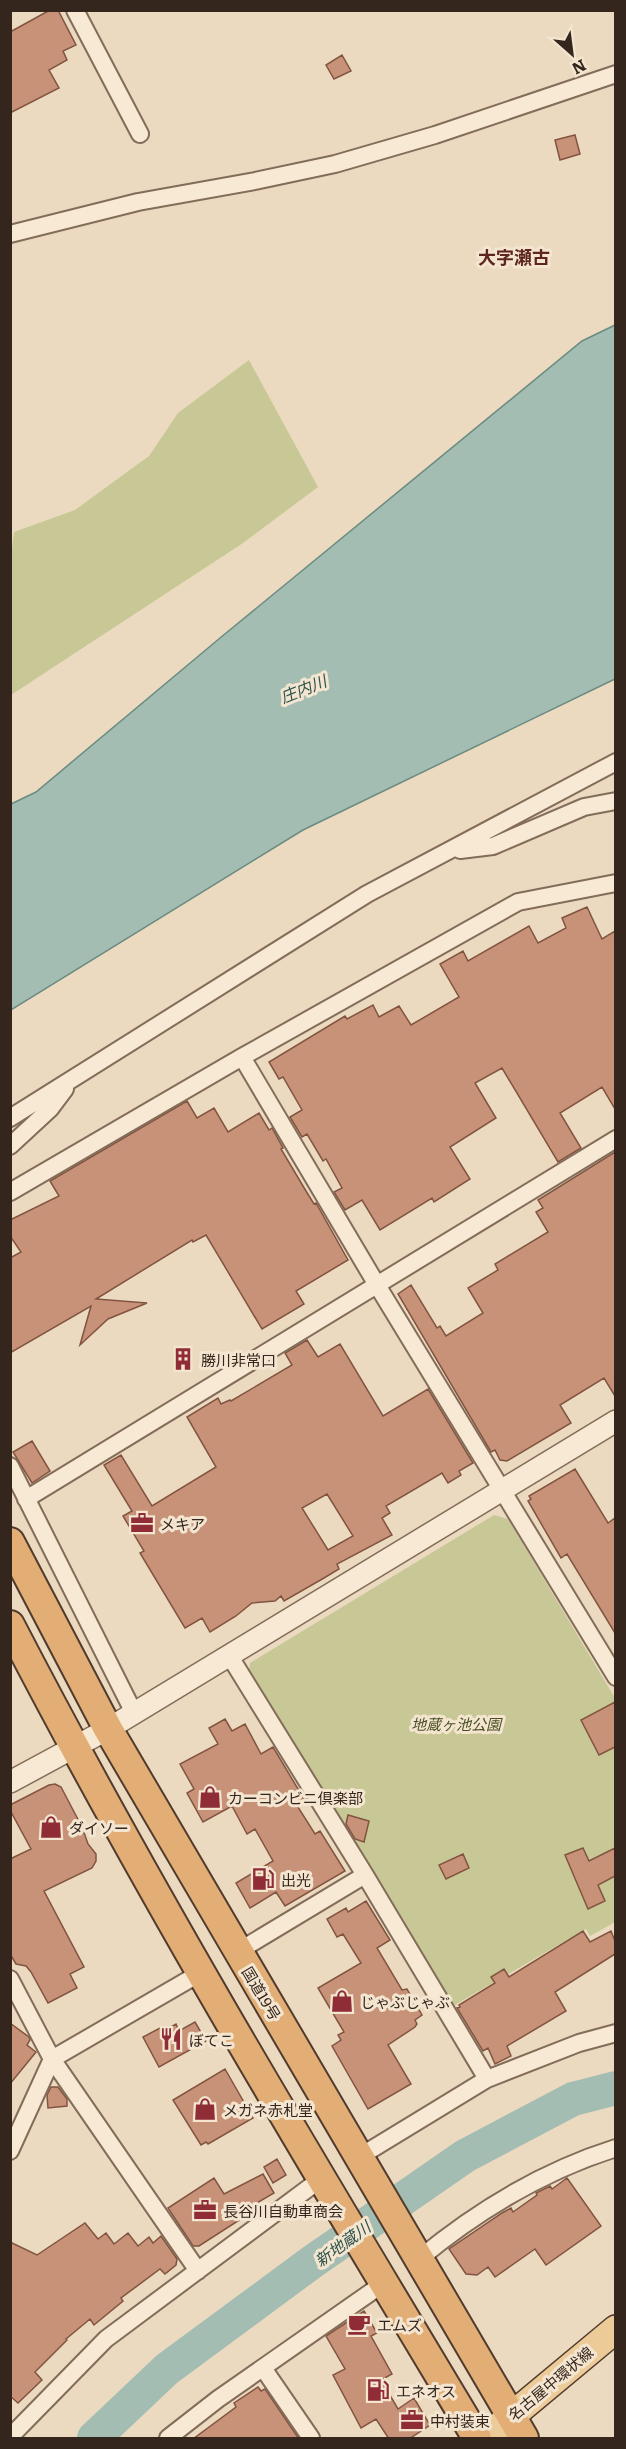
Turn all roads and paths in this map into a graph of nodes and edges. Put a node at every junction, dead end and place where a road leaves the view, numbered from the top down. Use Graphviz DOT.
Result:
graph roads {
  1 [pos="75,10"];
  2 [pos="615,74"];
  3 [pos="140,134"];
  4 [pos="10,234"];
  5 [pos="615,762"];
  6 [pos="615,801"];
  7 [pos="450,851"];
  8 [pos="615,883"];
  9 [pos="242,1057"];
  10 [pos="70,1081"];
  11 [pos="10,1118"];
  12 [pos="615,1139"];
  13 [pos="10,1146"];
  14 [pos="10,1192"];
  15 [pos="377,1285"];
  16 [pos="615,1421"];
  17 [pos="10,1466"];
  18 [pos="503,1490"];
  19 [pos="26,1499"];
  20 [pos="10,1542"];
  21 [pos="10,1625"];
  22 [pos="230,1655"];
  23 [pos="615,1673"];
  24 [pos="134,1713"];
  25 [pos="108,1729"];
  26 [pos="74,1749"];
  27 [pos="10,1782"];
  28 [pos="365,1875"];
  29 [pos="237,1952"];
  30 [pos="201,1972"];
  31 [pos="10,1979"];
  32 [pos="615,2033"];
  33 [pos="52,2059"];
  34 [pos="487,2079"];
  35 [pos="615,2148"];
  36 [pos="10,2151"];
  37 [pos="363,2163"];
  38 [pos="326,2185"];
  39 [pos="416,2254"];
  40 [pos="198,2271"];
  41 [pos="381,2277"];
  42 [pos="615,2329"];
  43 [pos="263,2368"];
  44 [pos="517,2427"];
  45 [pos="10,2437"];
  46 [pos="168,2439"];
  47 [pos="311,2439"];
  48 [pos="477,2439"];
  49 [pos="485,2439"];
  1 -- 3 [label="street"];
  2 -- 4 [label="street"];
  5 -- 7 [label="street"];
  6 -- 7 [label="street"];
  7 -- 10 [label="street"];
  8 -- 9 [label="street"];
  9 -- 14 [label="street"];
  9 -- 15 [label="street"];
  10 -- 11 [label="street"];
  10 -- 13 [label="street"];
  12 -- 15 [label="street"];
  15 -- 18 [label="street"];
  15 -- 19 [label="street"];
  16 -- 18 [label="street"];
  17 -- 19 [label="street"];
  18 -- 22 [label="street"];
  18 -- 23 [label="street"];
  19 -- 24 [label="street"];
  20 -- 25 [label="highway, 国道19号"];
  21 -- 26 [label="highway"];
  22 -- 24 [label="street"];
  22 -- 28 [label="street"];
  24 -- 25 [label="street"];
  25 -- 26 [label="street"];
  25 -- 29 [label="highway, 国道19号"];
  26 -- 27 [label="street"];
  26 -- 30 [label="highway"];
  28 -- 29 [label="street"];
  28 -- 34 [label="street"];
  29 -- 37 [label="highway, 国道19号"];
  30 -- 33 [label="street"];
  30 -- 38 [label="highway"];
  31 -- 33 [label="street"];
  32 -- 34 [label="street"];
  33 -- 36 [label="street"];
  33 -- 40 [label="street"];
  34 -- 37 [label="street"];
  35 -- 39 [label="street"];
  37 -- 39 [label="highway, 国道19号"];
  38 -- 40 [label="street"];
  38 -- 41 [label="highway"];
  39 -- 44 [label="highway, 国道19号"];
  40 -- 45 [label="street"];
  41 -- 43 [label="street"];
  41 -- 48 [label="highway"];
  42 -- 44 [label="main road, 名古屋中環状線"];
  43 -- 46 [label="street"];
  43 -- 47 [label="street"];
  44 -- 49 [label="main road, 名古屋中環状線"];
}
